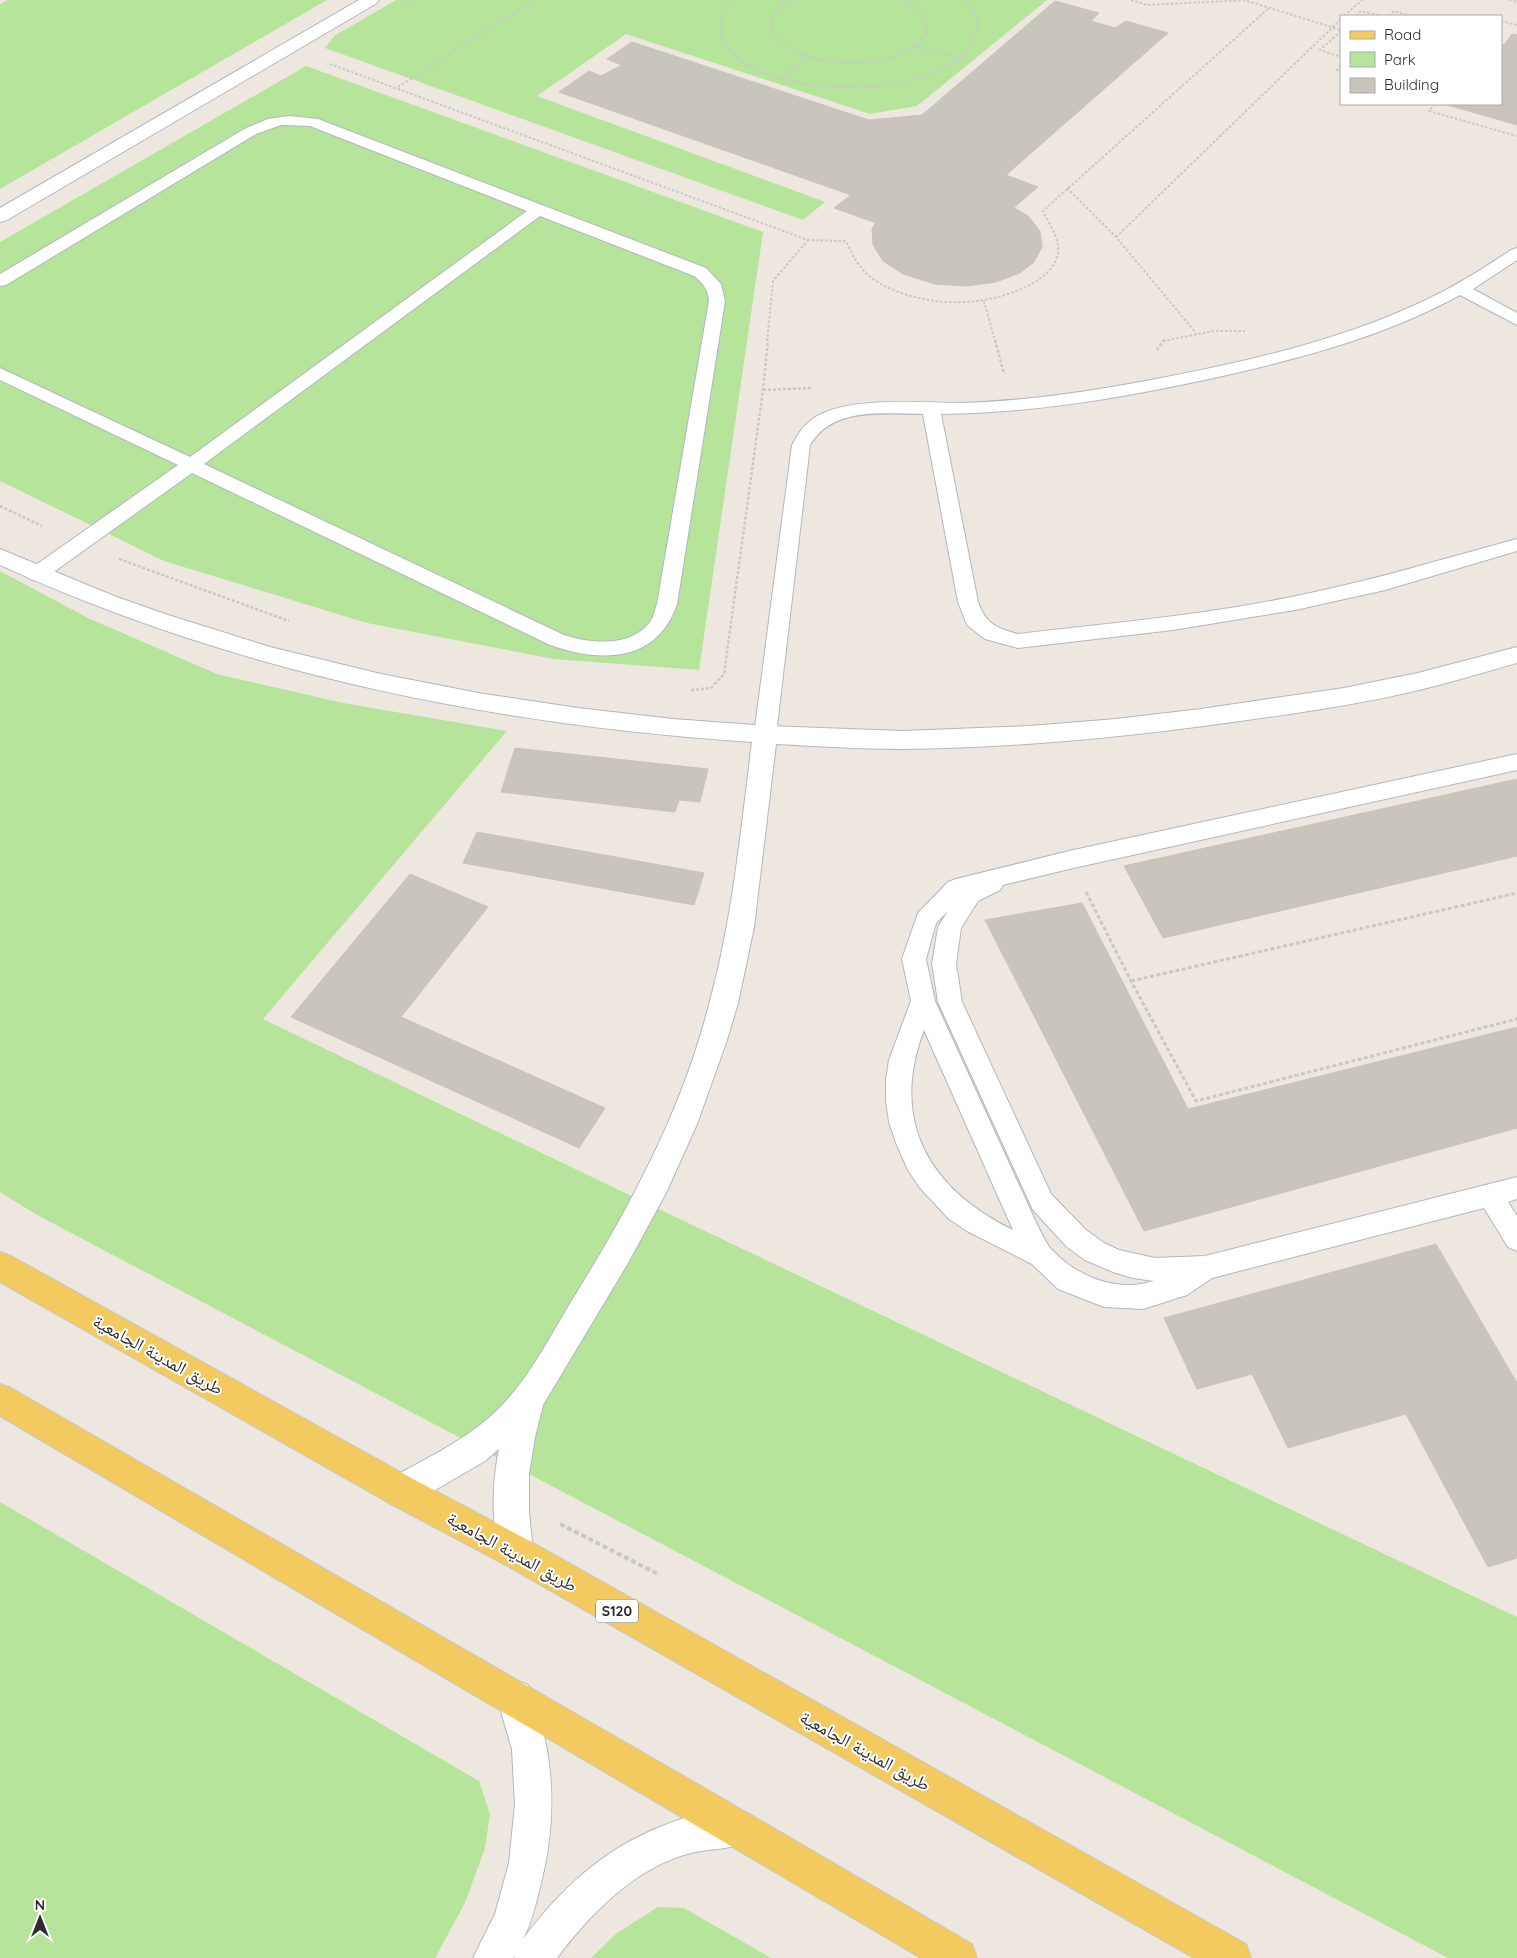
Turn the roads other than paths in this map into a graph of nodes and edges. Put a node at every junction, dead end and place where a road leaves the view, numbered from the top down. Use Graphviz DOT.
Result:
graph roads {
  1 [pos="371,0"];
  2 [pos="538,210"];
  3 [pos="0,216"];
  4 [pos="1517,254"];
  5 [pos="0,281"];
  6 [pos="1461,289"];
  7 [pos="1517,320"];
  8 [pos="0,373"];
  9 [pos="931,409"];
  10 [pos="192,464"];
  11 [pos="1517,545"];
  12 [pos="0,556"];
  13 [pos="37,574"];
  14 [pos="1517,655"];
  15 [pos="765,735"];
  16 [pos="1517,762"];
  17 [pos="1014,874"];
  18 [pos="924,1001"];
  19 [pos="997,1104"];
  20 [pos="972,1111"];
  21 [pos="1517,1188"];
  22 [pos="1490,1195"];
  23 [pos="1517,1239"];
  24 [pos="1041,1256"];
  25 [pos="0,1266"];
  26 [pos="1204,1268"];
  27 [pos="0,1399"];
  28 [pos="529,1399"];
  29 [pos="401,1491"];
  30 [pos="516,1552"];
  31 [pos="515,1698"];
  32 [pos="738,1828"];
  33 [pos="492,1958"];
  34 [pos="533,1958"];
  35 [pos="958,1958"];
  36 [pos="1232,1958"];
  1 -- 3 [label="street"];
  2 -- 5 [label="lane"];
  2 -- 10 [label="lane"];
  2 -- 10 [label="lane"];
  4 -- 6 [label="lane"];
  6 -- 7 [label="lane"];
  6 -- 9 [label="lane"];
  8 -- 10 [label="lane"];
  9 -- 11 [label="lane"];
  9 -- 15 [label="lane"];
  10 -- 13 [label="lane"];
  12 -- 13 [label="street"];
  13 -- 15 [label="street"];
  14 -- 15 [label="street"];
  15 -- 28 [label="street"];
  16 -- 17 [label="lane"];
  17 -- 18 [label="lane"];
  17 -- 19 [label="lane"];
  18 -- 20 [label="lane"];
  18 -- 24 [label="lane"];
  19 -- 20 [label="lane"];
  19 -- 26 [label="lane"];
  20 -- 24 [label="lane"];
  21 -- 22 [label="lane"];
  22 -- 23 [label="lane"];
  22 -- 26 [label="lane"];
  24 -- 26 [label="lane"];
  25 -- 29 [label="main road, طريق المدينة الجامعية / S120"];
  27 -- 31 [label="main road"];
  28 -- 29 [label="street"];
  28 -- 30 [label="street"];
  29 -- 30 [label="main road, طريق المدينة الجامعية / S120"];
  30 -- 36 [label="main road, طريق المدينة الجامعية / S120"];
  31 -- 32 [label="main road"];
  31 -- 33 [label="street"];
  32 -- 34 [label="street"];
  32 -- 35 [label="main road"];
}
